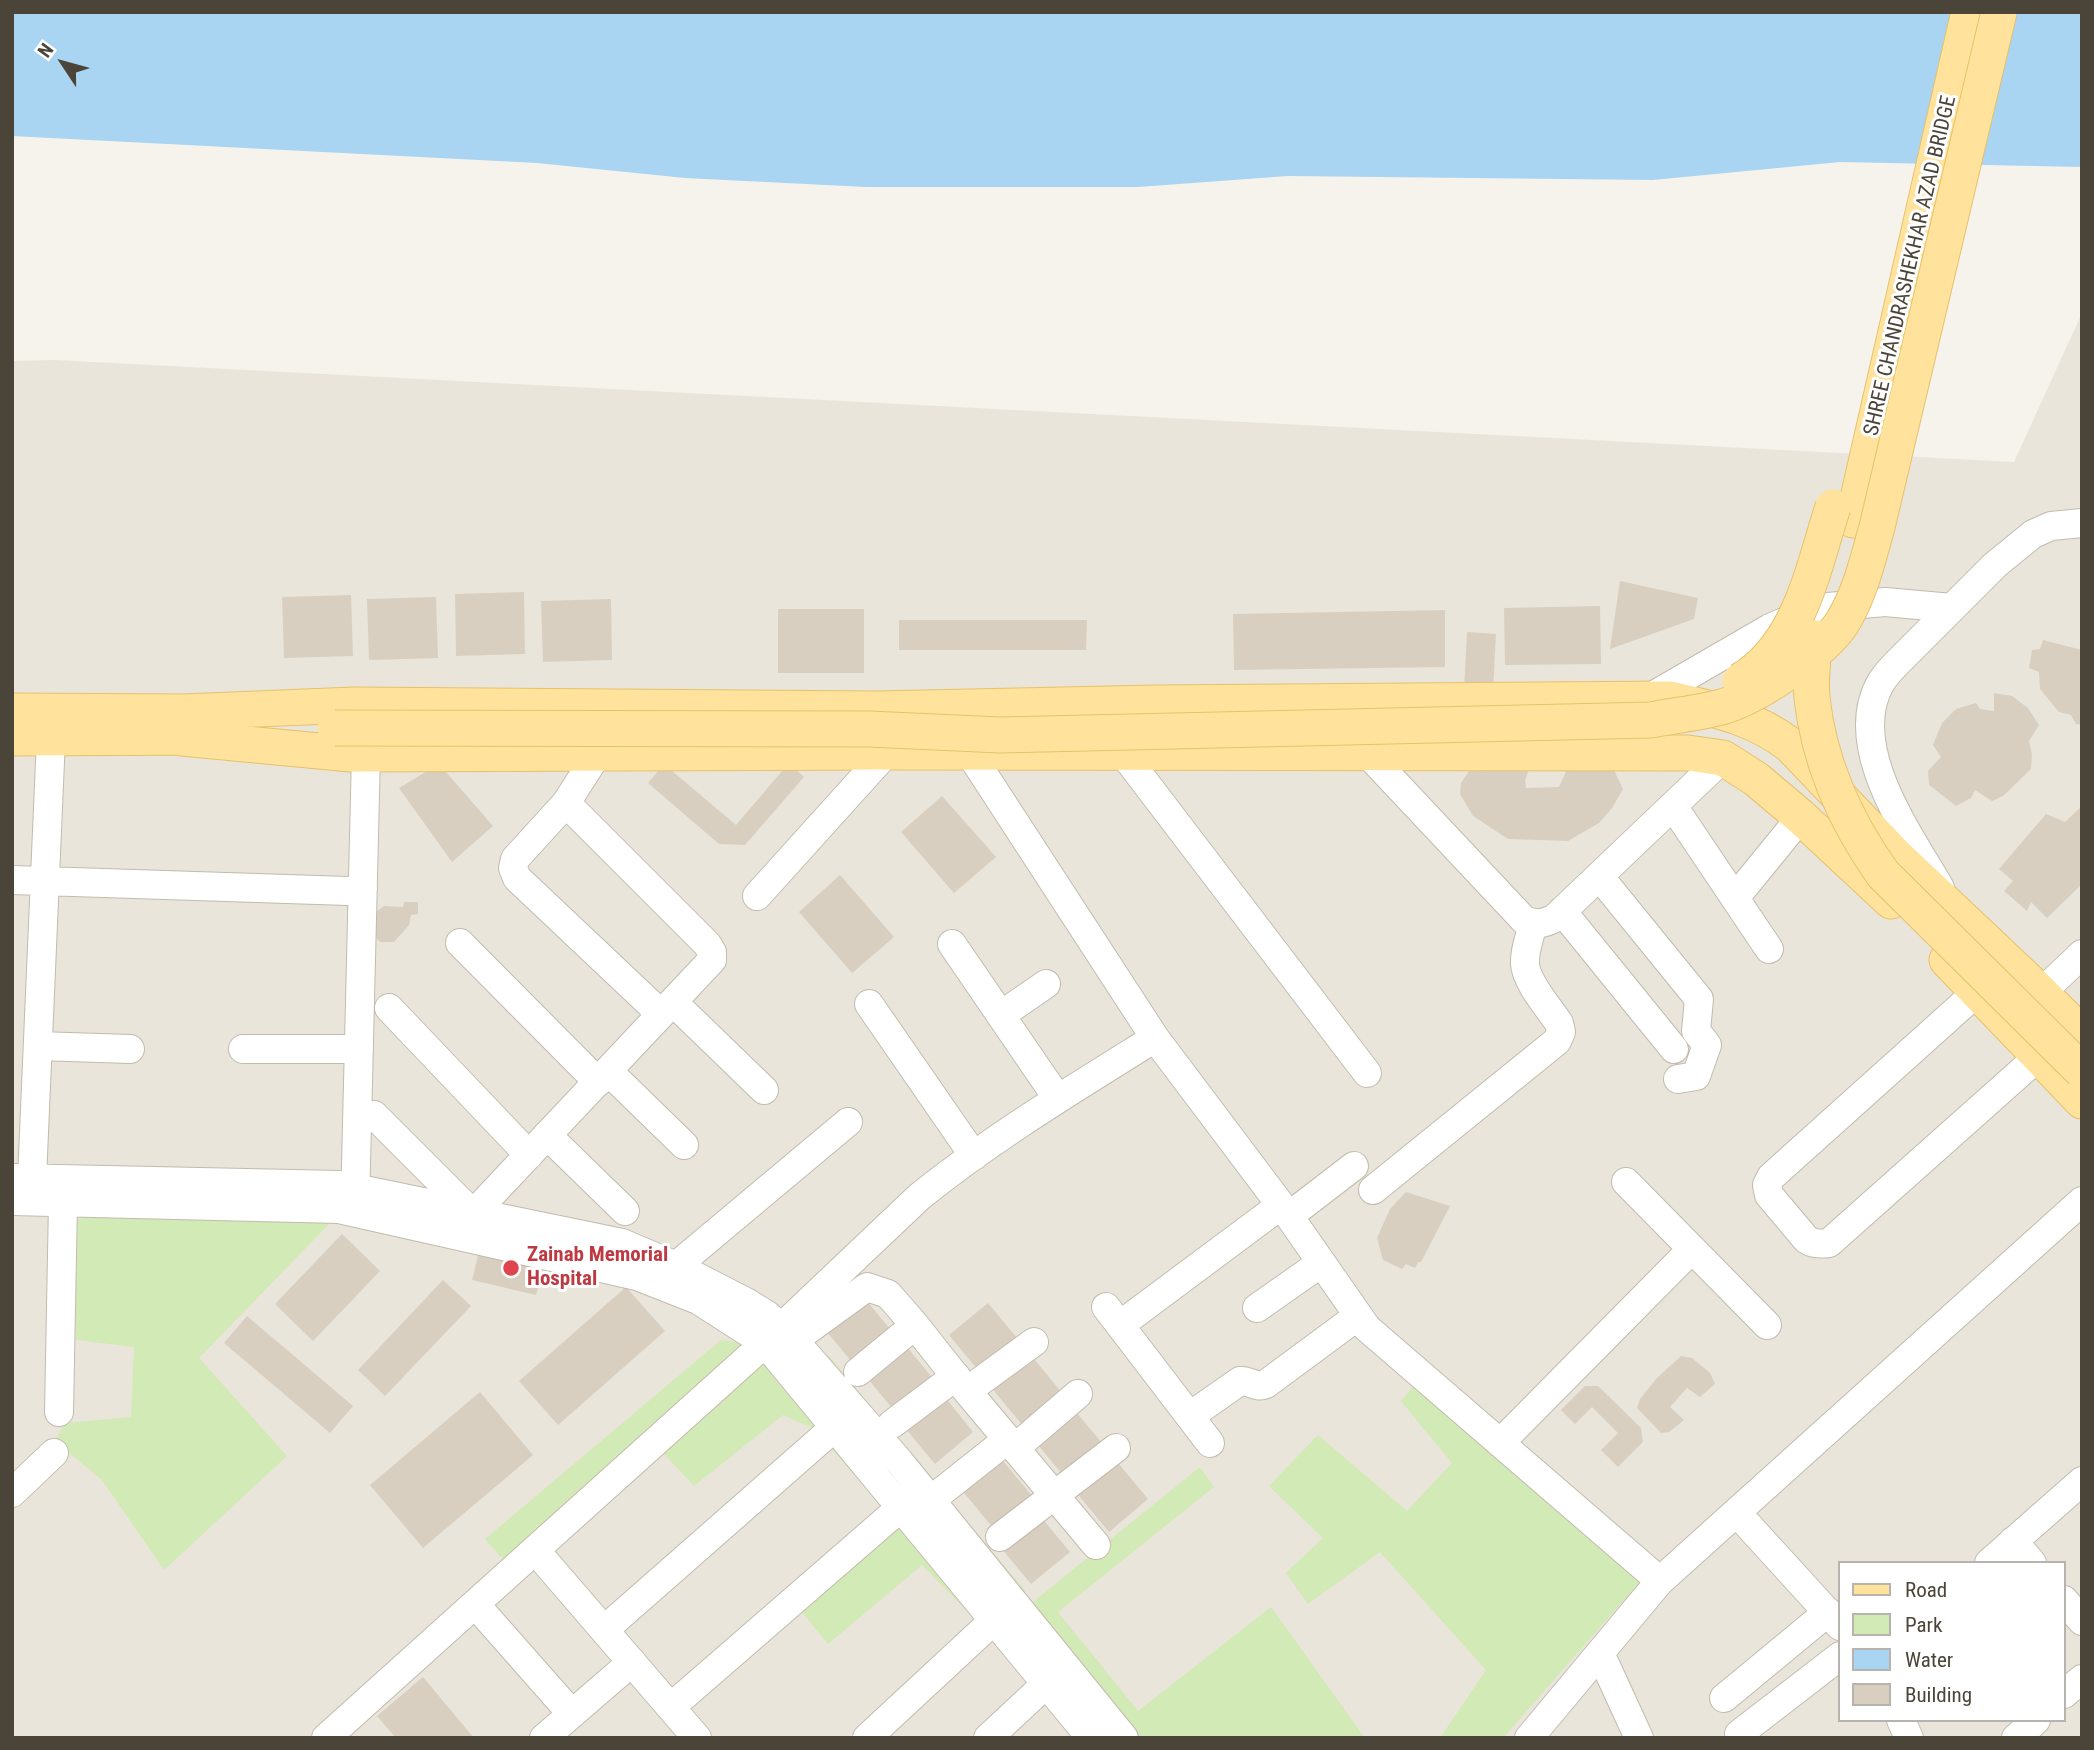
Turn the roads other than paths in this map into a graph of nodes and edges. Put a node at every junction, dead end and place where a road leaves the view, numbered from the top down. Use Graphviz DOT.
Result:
graph roads {
  1 [pos="1945,12"];
  2 [pos="1969,12"];
  3 [pos="1999,12"];
  4 [pos="1843,513"];
  5 [pos="2082,523"];
  6 [pos="1952,608"];
  7 [pos="1649,698"];
  8 [pos="912,708"];
  9 [pos="877,709"];
  10 [pos="12,711"];
  11 [pos="12,738"];
  12 [pos="51,738"];
  13 [pos="351,746"];
  14 [pos="881,752"];
  15 [pos="969,752"];
  16 [pos="1122,752"];
  17 [pos="1366,752"];
  18 [pos="598,753"];
  19 [pos="1723,758"];
  20 [pos="566,803"];
  21 [pos="1673,806"];
  22 [pos="1801,817"];
  23 [pos="1599,876"];
  24 [pos="12,880"];
  25 [pos="45,881"];
  26 [pos="355,890"];
  27 [pos="757,896"];
  28 [pos="1735,898"];
  29 [pos="1949,905"];
  30 [pos="1562,911"];
  31 [pos="1533,924"];
  32 [pos="460,943"];
  33 [pos="952,944"];
  34 [pos="1769,948"];
  35 [pos="2082,954"];
  36 [pos="1046,984"];
  37 [pos="1977,992"];
  38 [pos="2041,993"];
  39 [pos="869,1004"];
  40 [pos="389,1008"];
  41 [pos="667,1008"];
  42 [pos="1001,1015"];
  43 [pos="2082,1034"];
  44 [pos="1155,1038"];
  45 [pos="38,1046"];
  46 [pos="130,1049"];
  47 [pos="243,1049"];
  48 [pos="350,1049"];
  49 [pos="1674,1049"];
  50 [pos="2082,1051"];
  51 [pos="2039,1056"];
  52 [pos="2082,1071"];
  53 [pos="1367,1073"];
  54 [pos="603,1076"];
  55 [pos="1678,1079"];
  56 [pos="764,1090"];
  57 [pos="1058,1099"];
  58 [pos="2082,1101"];
  59 [pos="374,1115"];
  60 [pos="848,1122"];
  61 [pos="538,1145"];
  62 [pos="684,1145"];
  63 [pos="974,1156"];
  64 [pos="1354,1166"];
  65 [pos="22,1178"];
  66 [pos="1626,1182"];
  67 [pos="1373,1190"];
  68 [pos="347,1199"];
  69 [pos="12,1201"];
  70 [pos="2082,1201"];
  71 [pos="63,1202"];
  72 [pos="1285,1210"];
  73 [pos="625,1211"];
  74 [pos="470,1226"];
  75 [pos="1692,1249"];
  76 [pos="1321,1263"];
  77 [pos="676,1266"];
  78 [pos="1257,1308"];
  79 [pos="1358,1316"];
  80 [pos="915,1325"];
  81 [pos="1767,1325"];
  82 [pos="780,1336"];
  83 [pos="1034,1342"];
  84 [pos="858,1371"];
  85 [pos="961,1383"];
  86 [pos="1078,1394"];
  87 [pos="60,1412"];
  88 [pos="1189,1416"];
  89 [pos="892,1424"];
  90 [pos="835,1427"];
  91 [pos="1210,1443"];
  92 [pos="1500,1443"];
  93 [pos="1011,1444"];
  94 [pos="1116,1448"];
  95 [pos="54,1453"];
  96 [pos="2082,1481"];
  97 [pos="12,1493"];
  98 [pos="1055,1494"];
  99 [pos="918,1499"];
  100 [pos="1737,1513"];
  101 [pos="1000,1536"];
  102 [pos="2014,1541"];
  103 [pos="1096,1545"];
  104 [pos="535,1550"];
  105 [pos="1991,1561"];
  106 [pos="2030,1561"];
  107 [pos="1660,1581"];
  108 [pos="475,1604"];
  109 [pos="1004,1611"];
  110 [pos="1834,1619"];
  111 [pos="604,1630"];
  112 [pos="1600,1653"];
  113 [pos="1839,1657"];
  114 [pos="632,1662"];
  115 [pos="2082,1679"];
  116 [pos="1046,1684"];
  117 [pos="2066,1693"];
  118 [pos="1724,1699"];
  119 [pos="671,1707"];
  120 [pos="572,1714"];
  121 [pos="1902,1722"];
  122 [pos="2034,1722"];
  123 [pos="1739,1734"];
  124 [pos="1533,1736"];
  125 [pos="326,1738"];
  126 [pos="544,1738"];
  127 [pos="697,1738"];
  128 [pos="867,1738"];
  129 [pos="988,1738"];
  130 [pos="1091,1738"];
  131 [pos="1124,1738"];
  132 [pos="1639,1738"];
  133 [pos="1909,1738"];
  134 [pos="2016,1738"];
  1 -- 4 [label="main road, SHREE CHANDRASHEKHAR AZAD BRIDGE"];
  2 -- 4 [label="main road, SHREE CHANDRASHEKHAR AZAD BRIDGE"];
  3 -- 13 [label="main road, bridge"];
  4 -- 8 [label="main road, bridge"];
  4 -- 50 [label="main road, bridge"];
  4 -- 52 [label="main road, bridge"];
  5 -- 6 [label="street"];
  6 -- 7 [label="street"];
  6 -- 29 [label="street"];
  7 -- 8 [label="main road"];
  7 -- 29 [label="main road"];
  8 -- 9 [label="main road"];
  9 -- 10 [label="main road"];
  9 -- 14 [label="main road"];
  11 -- 12 [label="main road"];
  12 -- 13 [label="main road"];
  12 -- 25 [label="street"];
  13 -- 18 [label="main road"];
  13 -- 26 [label="street"];
  14 -- 15 [label="main road"];
  14 -- 18 [label="main road"];
  14 -- 27 [label="street"];
  15 -- 16 [label="main road"];
  15 -- 44 [label="street"];
  16 -- 17 [label="main road"];
  16 -- 53 [label="street"];
  17 -- 19 [label="main road"];
  17 -- 31 [label="street"];
  18 -- 20 [label="street"];
  19 -- 21 [label="street"];
  19 -- 22 [label="main road"];
  20 -- 41 [label="street"];
  20 -- 41 [label="street"];
  21 -- 23 [label="street"];
  21 -- 28 [label="street"];
  22 -- 28 [label="street"];
  22 -- 37 [label="main road"];
  23 -- 30 [label="street"];
  23 -- 55 [label="street"];
  24 -- 25 [label="street"];
  25 -- 26 [label="street"];
  25 -- 45 [label="street"];
  26 -- 48 [label="street"];
  28 -- 34 [label="street"];
  29 -- 38 [label="main road"];
  30 -- 31 [label="street"];
  30 -- 49 [label="street"];
  31 -- 67 [label="street"];
  32 -- 54 [label="street"];
  33 -- 42 [label="street"];
  35 -- 38 [label="street"];
  36 -- 42 [label="street"];
  37 -- 51 [label="main road"];
  37 -- 51 [label="street"];
  38 -- 43 [label="main road"];
  39 -- 63 [label="street"];
  40 -- 61 [label="street"];
  41 -- 54 [label="street"];
  41 -- 56 [label="street"];
  42 -- 57 [label="street"];
  44 -- 57 [label="street"];
  44 -- 72 [label="street"];
  45 -- 46 [label="street"];
  45 -- 65 [label="street"];
  47 -- 48 [label="street"];
  48 -- 68 [label="street"];
  51 -- 58 [label="main road"];
  54 -- 61 [label="street"];
  54 -- 62 [label="street"];
  57 -- 63 [label="street"];
  59 -- 74 [label="street"];
  60 -- 77 [label="street"];
  61 -- 73 [label="street"];
  61 -- 74 [label="street"];
  63 -- 82 [label="street"];
  64 -- 72 [label="street"];
  65 -- 68 [label="street"];
  66 -- 75 [label="street"];
  68 -- 71 [label="street"];
  68 -- 74 [label="street"];
  69 -- 71 [label="street"];
  70 -- 100 [label="street"];
  71 -- 87 [label="street"];
  72 -- 76 [label="street"];
  72 -- 88 [label="street"];
  74 -- 77 [label="street"];
  74 -- 82 [label="street"];
  75 -- 81 [label="street"];
  75 -- 92 [label="street"];
  76 -- 78 [label="street"];
  76 -- 79 [label="street"];
  77 -- 82 [label="street"];
  79 -- 88 [label="street"];
  79 -- 92 [label="street"];
  80 -- 82 [label="street"];
  80 -- 84 [label="street"];
  80 -- 85 [label="street"];
  82 -- 90 [label="street"];
  82 -- 99 [label="street"];
  82 -- 104 [label="street"];
  83 -- 85 [label="street"];
  85 -- 89 [label="street"];
  85 -- 93 [label="street"];
  86 -- 93 [label="street"];
  88 -- 91 [label="street"];
  90 -- 99 [label="street"];
  90 -- 111 [label="street"];
  92 -- 107 [label="street"];
  93 -- 98 [label="street"];
  93 -- 99 [label="street"];
  94 -- 98 [label="street"];
  95 -- 97 [label="street"];
  96 -- 102 [label="street"];
  98 -- 101 [label="street"];
  98 -- 103 [label="street"];
  99 -- 109 [label="street"];
  99 -- 119 [label="street"];
  100 -- 107 [label="street"];
  100 -- 110 [label="street"];
  102 -- 105 [label="street"];
  102 -- 106 [label="street"];
  104 -- 108 [label="street"];
  104 -- 111 [label="street"];
  107 -- 112 [label="street"];
  108 -- 120 [label="street"];
  108 -- 125 [label="street"];
  109 -- 116 [label="street"];
  109 -- 128 [label="street"];
  109 -- 131 [label="street"];
  110 -- 118 [label="street"];
  111 -- 114 [label="street"];
  112 -- 124 [label="street"];
  112 -- 132 [label="street"];
  113 -- 123 [label="street"];
  114 -- 119 [label="street"];
  114 -- 120 [label="street"];
  115 -- 117 [label="street"];
  116 -- 129 [label="street"];
  116 -- 130 [label="street"];
  119 -- 127 [label="street"];
  120 -- 126 [label="street"];
  121 -- 133 [label="street"];
  122 -- 134 [label="street"];
}
